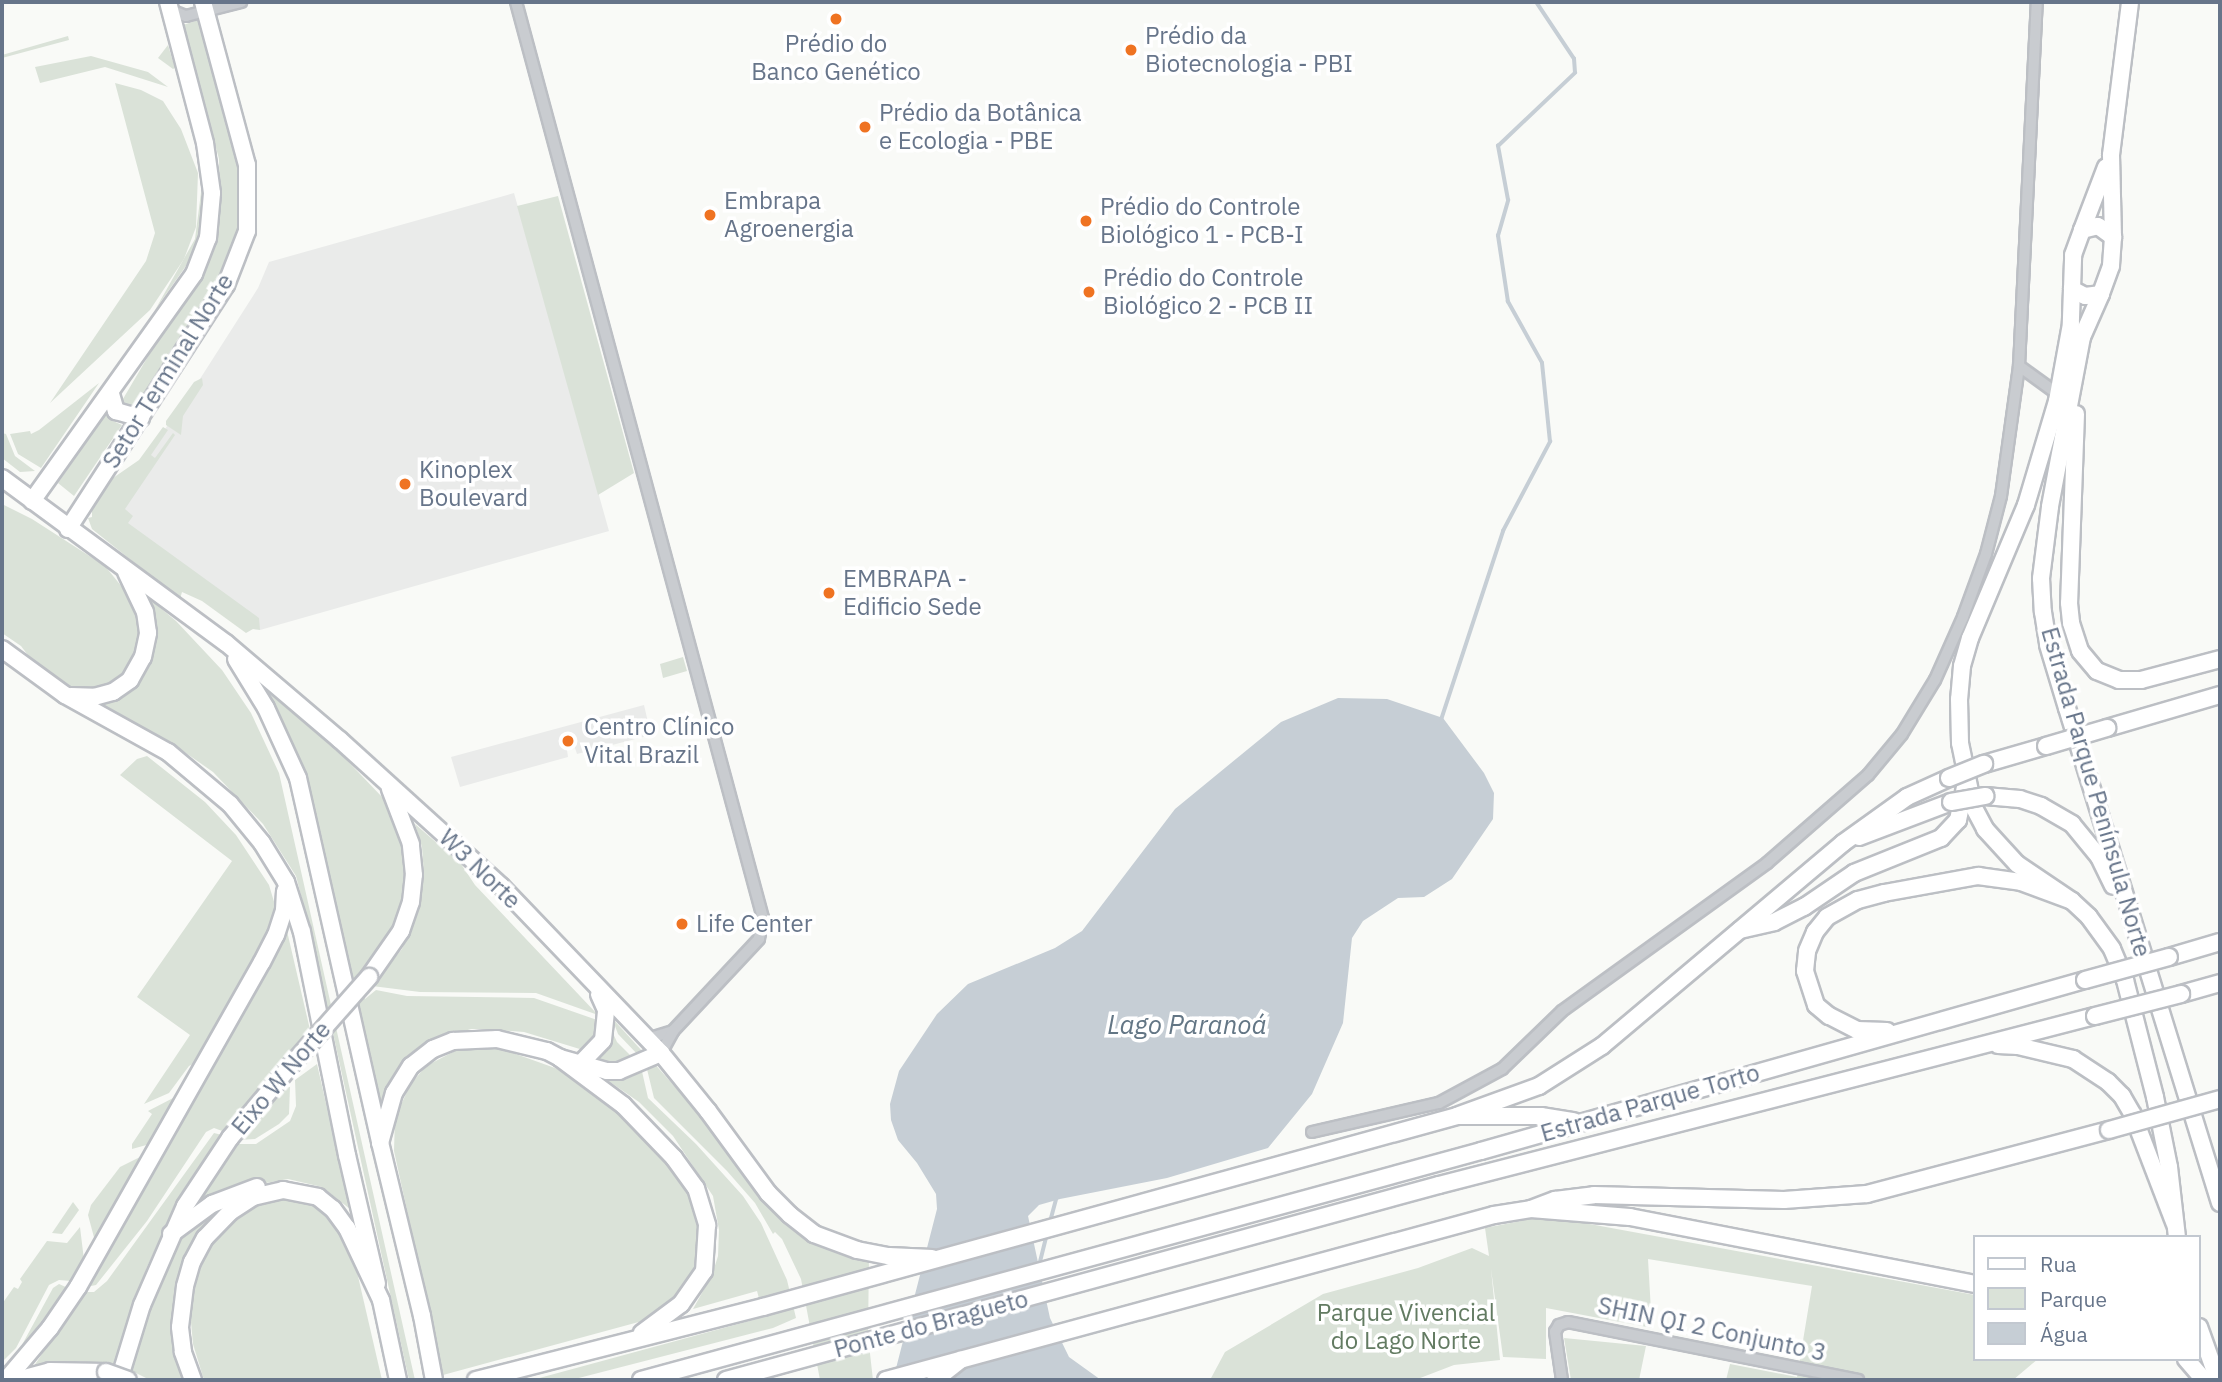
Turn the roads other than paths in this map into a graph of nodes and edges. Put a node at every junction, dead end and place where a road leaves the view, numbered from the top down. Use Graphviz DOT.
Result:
graph roads {
  1 [pos="241,2"];
  2 [pos="516,2"];
  3 [pos="2037,2"];
  4 [pos="2130,2"];
  5 [pos="169,6"];
  6 [pos="204,7"];
  7 [pos="2111,155"];
  8 [pos="2082,230"];
  9 [pos="2113,237"];
  10 [pos="2072,289"];
  11 [pos="2101,293"];
  12 [pos="2019,366"];
  13 [pos="2075,378"];
  14 [pos="111,394"];
  15 [pos="2059,395"];
  16 [pos="141,418"];
  17 [pos="2,478"];
  18 [pos="10,490"];
  19 [pos="32,501"];
  20 [pos="68,529"];
  21 [pos="124,568"];
  22 [pos="227,644"];
  23 [pos="2,649"];
  24 [pos="2220,659"];
  25 [pos="1962,666"];
  26 [pos="1935,680"];
  27 [pos="65,695"];
  28 [pos="2220,695"];
  29 [pos="1958,778"];
  30 [pos="387,781"];
  31 [pos="1843,843"];
  32 [pos="286,882"];
  33 [pos="2072,901"];
  34 [pos="1738,930"];
  35 [pos="2138,939"];
  36 [pos="2220,942"];
  37 [pos="2220,982"];
  38 [pos="595,986"];
  39 [pos="673,1031"];
  40 [pos="1903,1032"];
  41 [pos="646,1039"];
  42 [pos="1982,1044"];
  43 [pos="661,1054"];
  44 [pos="560,1058"];
  45 [pos="582,1062"];
  46 [pos="2220,1099"];
  47 [pos="1457,1116"];
  48 [pos="1580,1122"];
  49 [pos="1311,1132"];
  50 [pos="380,1143"];
  51 [pos="283,1190"];
  52 [pos="2220,1203"];
  53 [pos="1531,1209"];
  54 [pos="2175,1229"];
  55 [pos="171,1234"];
  56 [pos="932,1258"];
  57 [pos="1078,1259"];
  58 [pos="1084,1282"];
  59 [pos="1974,1284"];
  60 [pos="381,1300"];
  61 [pos="2201,1333"];
  62 [pos="633,1339"];
  63 [pos="962,1360"];
  64 [pos="2188,1361"];
  65 [pos="112,1376"];
  66 [pos="6,1380"];
  67 [pos="17,1380"];
  68 [pos="128,1380"];
  69 [pos="193,1380"];
  70 [pos="398,1380"];
  71 [pos="434,1380"];
  72 [pos="476,1380"];
  73 [pos="641,1380"];
  74 [pos="726,1380"];
  75 [pos="886,1380"];
  76 [pos="935,1380"];
  77 [pos="1562,1380"];
  78 [pos="1858,1380"];
  79 [pos="2204,1380"];
  80 [pos="2218,1380"];
  1 -- 6 [label="street"];
  2 -- 39 [label="street"];
  3 -- 12 [label="street"];
  4 -- 7 [label="main road"];
  5 -- 6 [label="street"];
  5 -- 14 [label="main road, Setor Terminal Norte"];
  6 -- 16 [label="main road, Setor Terminal Norte"];
  7 -- 8 [label="main road"];
  7 -- 9 [label="main road"];
  8 -- 9 [label="main road"];
  8 -- 10 [label="main road, Estrada Parque Península Norte"];
  9 -- 11 [label="main road, Estrada Parque Península Norte"];
  10 -- 11 [label="main road"];
  10 -- 15 [label="main road, Estrada Parque Península Norte"];
  11 -- 13 [label="main road, Estrada Parque Península Norte"];
  12 -- 15 [label="street"];
  12 -- 26 [label="street"];
  13 -- 24 [label="main road"];
  13 -- 35 [label="main road, Estrada Parque Península Norte"];
  14 -- 16 [label="main road"];
  14 -- 19 [label="main road, Setor Terminal Norte"];
  15 -- 25 [label="main road, Estrada Parque Península Norte"];
  16 -- 20 [label="main road, Setor Terminal Norte"];
  17 -- 18 [label="main road, W3 Norte"];
  18 -- 19 [label="main road, W3 Norte"];
  19 -- 20 [label="main road, W3 Norte"];
  20 -- 21 [label="main road, W3 Norte"];
  21 -- 22 [label="main road, W3 Norte"];
  21 -- 27 [label="main road"];
  22 -- 30 [label="main road, W3 Norte"];
  22 -- 50 [label="main road"];
  23 -- 27 [label="main road"];
  25 -- 26 [label="street"];
  25 -- 29 [label="main road, Estrada Parque Península Norte"];
  26 -- 49 [label="street"];
  27 -- 32 [label="main road"];
  28 -- 29 [label="main road, bridge"];
  29 -- 31 [label="main road"];
  29 -- 33 [label="main road, Estrada Parque Península Norte"];
  29 -- 34 [label="main road"];
  30 -- 38 [label="main road, W3 Norte"];
  30 -- 55 [label="main road, Eixo W Norte, bridge"];
  31 -- 34 [label="main road"];
  31 -- 35 [label="main road, bridge"];
  32 -- 60 [label="main road"];
  32 -- 66 [label="main road"];
  33 -- 40 [label="main road"];
  33 -- 54 [label="main road, Estrada Parque Península Norte"];
  34 -- 47 [label="main road"];
  35 -- 52 [label="main road, Estrada Parque Península Norte"];
  36 -- 40 [label="main road, Estrada Parque Torto, bridge"];
  37 -- 42 [label="main road, Estrada Parque Torto, bridge"];
  38 -- 41 [label="main road, W3 Norte"];
  38 -- 45 [label="main road"];
  39 -- 41 [label="street"];
  39 -- 43 [label="street"];
  40 -- 48 [label="main road, Estrada Parque Torto"];
  41 -- 43 [label="main road, W3 Norte"];
  42 -- 54 [label="main road"];
  42 -- 58 [label="main road, Estrada Parque Torto"];
  43 -- 45 [label="main road"];
  43 -- 56 [label="main road, W3 Norte"];
  44 -- 45 [label="main road"];
  44 -- 50 [label="main road"];
  44 -- 62 [label="main road"];
  46 -- 53 [label="main road, bridge"];
  47 -- 48 [label="main road"];
  47 -- 56 [label="main road"];
  48 -- 57 [label="main road, Estrada Parque Torto"];
  50 -- 71 [label="main road"];
  51 -- 55 [label="main road"];
  51 -- 60 [label="main road"];
  51 -- 69 [label="main road"];
  53 -- 59 [label="main road"];
  53 -- 63 [label="main road"];
  55 -- 65 [label="main road, Eixo W Norte"];
  56 -- 62 [label="main road"];
  57 -- 73 [label="main road, Ponte do Bragueto"];
  58 -- 74 [label="main road, Ponte do Bragueto"];
  60 -- 70 [label="main road"];
  61 -- 80 [label="main road"];
  62 -- 72 [label="main road"];
  63 -- 75 [label="main road"];
  63 -- 76 [label="main road"];
  64 -- 79 [label="main road"];
  65 -- 67 [label="main road"];
  65 -- 68 [label="main road, bridge"];
  77 -- 78 [label="street, SHIN QI 2 Conjunto 3"];
}
